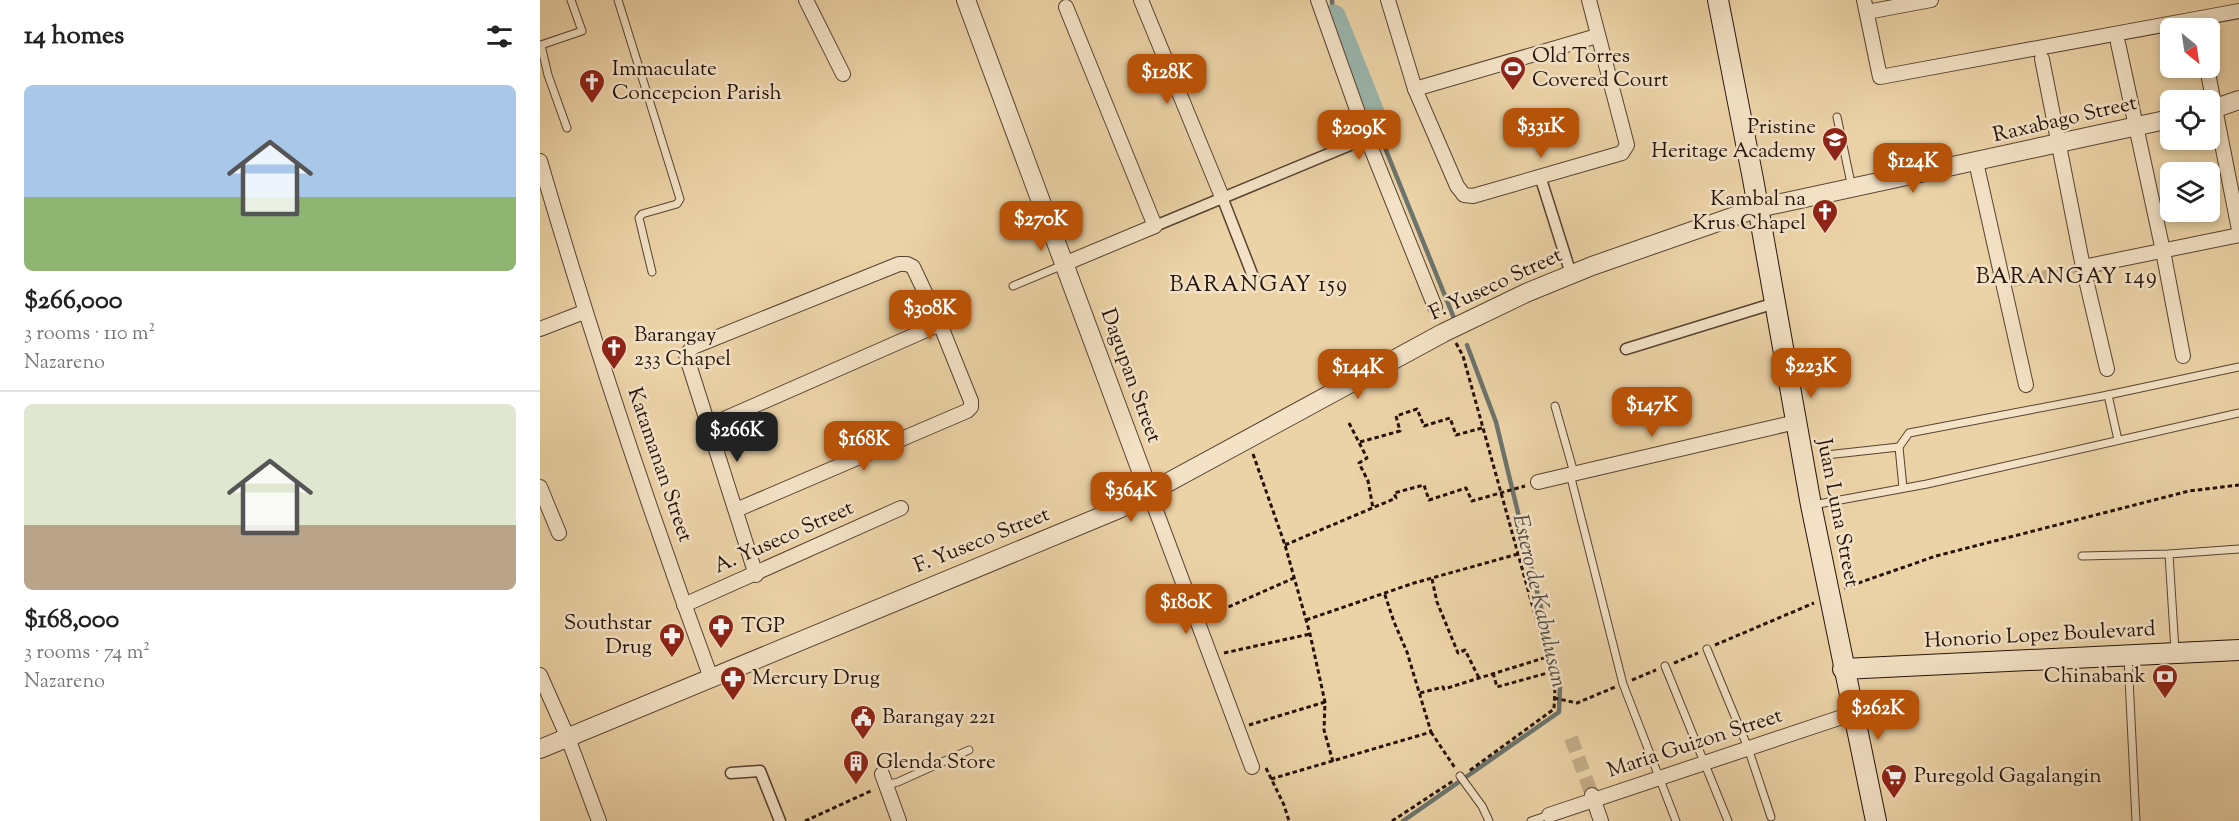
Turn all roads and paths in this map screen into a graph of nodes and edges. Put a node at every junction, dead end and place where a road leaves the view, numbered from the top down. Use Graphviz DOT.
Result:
graph roads {
  1 [pos="571,0"];
  2 [pos="618,0"];
  3 [pos="806,0"];
  4 [pos="966,0"];
  5 [pos="1141,0"];
  6 [pos="1318,0"];
  7 [pos="1388,0"];
  8 [pos="1589,0"];
  9 [pos="1718,0"];
  10 [pos="1931,0"];
  11 [pos="1865,6"];
  12 [pos="1066,7"];
  13 [pos="2239,11"];
  14 [pos="1598,36"];
  15 [pos="2118,43"];
  16 [pos="540,44"];
  17 [pos="2042,58"];
  18 [pos="843,74"];
  19 [pos="1415,88"];
  20 [pos="2239,100"];
  21 [pos="2220,106"];
  22 [pos="1838,117"];
  23 [pos="2160,121"];
  24 [pos="2137,127"];
  25 [pos="567,128"];
  26 [pos="1367,138"];
  27 [pos="2060,144"];
  28 [pos="2220,145"];
  29 [pos="540,161"];
  30 [pos="1976,162"];
  31 [pos="1540,176"];
  32 [pos="1852,188"];
  33 [pos="1222,197"];
  34 [pos="1758,208"];
  35 [pos="1155,226"];
  36 [pos="2239,230"];
  37 [pos="2239,235"];
  38 [pos="2163,251"];
  39 [pos="1064,264"];
  40 [pos="2084,267"];
  41 [pos="652,272"];
  42 [pos="1571,274"];
  43 [pos="1254,279"];
  44 [pos="1013,286"];
  45 [pos="1775,303"];
  46 [pos="1435,307"];
  47 [pos="584,312"];
  48 [pos="940,324"];
  49 [pos="540,329"];
  50 [pos="1626,350"];
  51 [pos="1463,356"];
  52 [pos="2183,356"];
  53 [pos="2239,367"];
  54 [pos="2107,369"];
  55 [pos="2026,385"];
  56 [pos="2108,395"];
  57 [pos="1555,406"];
  58 [pos="2239,413"];
  59 [pos="1796,422"];
  60 [pos="1349,423"];
  61 [pos="708,426"];
  62 [pos="1482,428"];
  63 [pos="2118,440"];
  64 [pos="1360,442"];
  65 [pos="1899,447"];
  66 [pos="1826,455"];
  67 [pos="1257,464"];
  68 [pos="1572,473"];
  69 [pos="1538,482"];
  70 [pos="2239,485"];
  71 [pos="540,488"];
  72 [pos="1519,488"];
  73 [pos="1903,488"];
  74 [pos="1149,492"];
  75 [pos="1501,492"];
  76 [pos="1811,505"];
  77 [pos="901,508"];
  78 [pos="1373,508"];
  79 [pos="736,510"];
  80 [pos="559,533"];
  81 [pos="1285,545"];
  82 [pos="2239,549"];
  83 [pos="1518,554"];
  84 [pos="2169,554"];
  85 [pos="2082,556"];
  86 [pos="756,575"];
  87 [pos="1294,578"];
  88 [pos="1432,579"];
  89 [pos="1384,592"];
  90 [pos="1829,597"];
  91 [pos="684,605"];
  92 [pos="1197,620"];
  93 [pos="1306,620"];
  94 [pos="1310,634"];
  95 [pos="1707,649"];
  96 [pos="2239,650"];
  97 [pos="2176,653"];
  98 [pos="1211,656"];
  99 [pos="2127,656"];
  100 [pos="1547,657"];
  101 [pos="1665,666"];
  102 [pos="1843,669"];
  103 [pos="1551,671"];
  104 [pos="1493,673"];
  105 [pos="540,675"];
  106 [pos="711,678"];
  107 [pos="1479,678"];
  108 [pos="1420,693"];
  109 [pos="1555,698"];
  110 [pos="1324,702"];
  111 [pos="1576,702"];
  112 [pos="1854,713"];
  113 [pos="1238,728"];
  114 [pos="1431,732"];
  115 [pos="568,738"];
  116 [pos="1748,748"];
  117 [pos="540,749"];
  118 [pos="969,750"];
  119 [pos="1333,762"];
  120 [pos="1704,763"];
  121 [pos="1252,766"];
  122 [pos="731,773"];
  123 [pos="1462,778"];
  124 [pos="1658,778"];
  125 [pos="884,779"];
  126 [pos="1271,779"];
  127 [pos="1593,797"];
  128 [pos="1550,815"];
  129 [pos="1771,817"];
  130 [pos="599,821"];
  131 [pos="780,821"];
  132 [pos="805,821"];
  133 [pos="899,821"];
  134 [pos="1288,821"];
  135 [pos="1392,821"];
  136 [pos="1489,821"];
  137 [pos="1531,821"];
  138 [pos="1601,821"];
  139 [pos="1676,821"];
  140 [pos="1728,821"];
  141 [pos="1876,821"];
  142 [pos="2136,821"];
  1 -- 16 [label="lane"];
  2 -- 41 [label="lane"];
  3 -- 18 [label="street"];
  4 -- 39 [label="street, Dagupan Street"];
  5 -- 33 [label="street"];
  6 -- 26 [label="street"];
  7 -- 19 [label="street"];
  8 -- 14 [label="street"];
  9 -- 34 [label="main road, Juan Luna Street"];
  10 -- 11 [label="street"];
  11 -- 13 [label="street"];
  12 -- 35 [label="street"];
  14 -- 19 [label="street"];
  14 -- 31 [label="street"];
  15 -- 24 [label="street"];
  16 -- 25 [label="lane"];
  17 -- 27 [label="street"];
  19 -- 31 [label="street"];
  20 -- 21 [label="street"];
  22 -- 32 [label="lane"];
  23 -- 24 [label="street, Raxabago Street"];
  24 -- 27 [label="street, Raxabago Street"];
  24 -- 38 [label="street"];
  26 -- 33 [label="street"];
  26 -- 46 [label="street"];
  27 -- 30 [label="street, Raxabago Street"];
  27 -- 40 [label="street"];
  28 -- 36 [label="street"];
  29 -- 47 [label="street, Katamanan Street"];
  30 -- 32 [label="street, Raxabago Street"];
  30 -- 55 [label="street"];
  31 -- 42 [label="street"];
  32 -- 34 [label="street, Raxabago Street"];
  33 -- 35 [label="street"];
  33 -- 43 [label="street"];
  34 -- 42 [label="street, F. Yuseco Street"];
  34 -- 45 [label="main road, Juan Luna Street"];
  35 -- 39 [label="street"];
  37 -- 38 [label="street"];
  38 -- 40 [label="street"];
  38 -- 52 [label="street"];
  39 -- 44 [label="lane"];
  39 -- 74 [label="street, Dagupan Street"];
  40 -- 54 [label="street"];
  42 -- 74 [label="street, F. Yuseco Street"];
  45 -- 50 [label="street"];
  45 -- 59 [label="main road, Juan Luna Street"];
  47 -- 49 [label="street"];
  47 -- 91 [label="street, Katamanan Street"];
  48 -- 61 [label="street"];
  48 -- 61 [label="street"];
  48 -- 79 [label="street"];
  51 -- 62 [label="path"];
  53 -- 56 [label="lane"];
  56 -- 63 [label="lane"];
  56 -- 65 [label="lane"];
  57 -- 68 [label="lane"];
  58 -- 63 [label="lane"];
  59 -- 68 [label="street"];
  59 -- 76 [label="main road, Juan Luna Street"];
  60 -- 64 [label="path"];
  61 -- 79 [label="street"];
  62 -- 64 [label="path"];
  62 -- 75 [label="path"];
  63 -- 73 [label="lane"];
  64 -- 78 [label="path"];
  65 -- 66 [label="lane"];
  65 -- 73 [label="lane"];
  67 -- 81 [label="path"];
  68 -- 69 [label="street"];
  68 -- 124 [label="lane"];
  70 -- 90 [label="path"];
  71 -- 80 [label="street"];
  72 -- 75 [label="path"];
  73 -- 76 [label="lane"];
  74 -- 92 [label="street, Dagupan Street"];
  74 -- 106 [label="street, F. Yuseco Street"];
  75 -- 78 [label="path"];
  75 -- 83 [label="path"];
  76 -- 90 [label="main road, Juan Luna Street"];
  77 -- 86 [label="street, A. Yuseco Street"];
  78 -- 81 [label="path"];
  79 -- 86 [label="street"];
  81 -- 87 [label="path"];
  82 -- 84 [label="lane"];
  83 -- 88 [label="path"];
  83 -- 100 [label="path"];
  84 -- 85 [label="lane"];
  84 -- 97 [label="lane"];
  86 -- 91 [label="street, A. Yuseco Street"];
  87 -- 92 [label="path"];
  87 -- 93 [label="path"];
  88 -- 89 [label="path"];
  88 -- 107 [label="path"];
  89 -- 93 [label="path"];
  89 -- 108 [label="path"];
  90 -- 102 [label="main road, Juan Luna Street"];
  91 -- 106 [label="street, Katamanan Street"];
  92 -- 98 [label="street, Dagupan Street"];
  93 -- 94 [label="path"];
  94 -- 98 [label="path"];
  94 -- 110 [label="path"];
  95 -- 116 [label="lane"];
  96 -- 97 [label="main road, Honorio Lopez Boulevard"];
  97 -- 99 [label="main road, Honorio Lopez Boulevard"];
  98 -- 113 [label="street, Dagupan Street"];
  99 -- 102 [label="main road, Honorio Lopez Boulevard"];
  99 -- 142 [label="lane"];
  100 -- 103 [label="path"];
  100 -- 104 [label="path"];
  101 -- 120 [label="lane"];
  102 -- 112 [label="main road, Juan Luna Street"];
  103 -- 104 [label="path"];
  103 -- 109 [label="path"];
  104 -- 107 [label="path"];
  105 -- 115 [label="street"];
  106 -- 115 [label="street, F. Yuseco Street"];
  107 -- 108 [label="path"];
  108 -- 114 [label="path"];
  109 -- 111 [label="path"];
  109 -- 123 [label="path"];
  110 -- 113 [label="path"];
  110 -- 119 [label="path"];
  112 -- 116 [label="street, Maria Guizon Street"];
  112 -- 141 [label="main road, Juan Luna Street"];
  113 -- 121 [label="street, Dagupan Street"];
  114 -- 119 [label="path"];
  114 -- 123 [label="path"];
  115 -- 117 [label="street, F. Yuseco Street"];
  115 -- 130 [label="street"];
  116 -- 120 [label="street, Maria Guizon Street"];
  116 -- 129 [label="lane"];
  118 -- 125 [label="lane"];
  119 -- 126 [label="path"];
  120 -- 124 [label="street, Maria Guizon Street"];
  120 -- 140 [label="lane"];
  121 -- 126 [label="path"];
  122 -- 131 [label="street"];
  123 -- 135 [label="path"];
  123 -- 136 [label="lane"];
  124 -- 127 [label="street, Maria Guizon Street"];
  124 -- 139 [label="lane"];
  125 -- 132 [label="path"];
  125 -- 133 [label="street"];
  126 -- 134 [label="path"];
  127 -- 128 [label="street, Maria Guizon Street"];
  127 -- 138 [label="street"];
  128 -- 137 [label="lane"];
}
